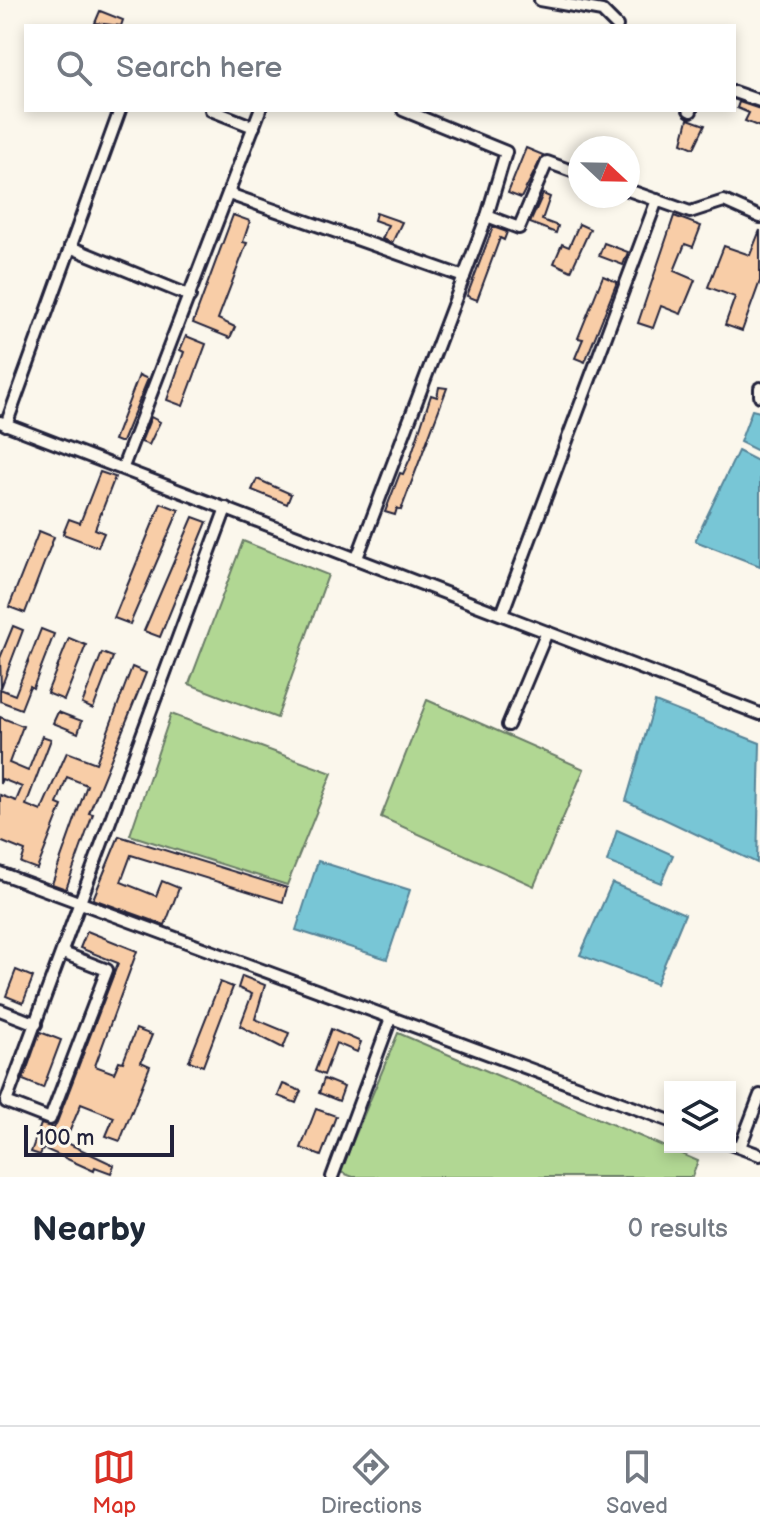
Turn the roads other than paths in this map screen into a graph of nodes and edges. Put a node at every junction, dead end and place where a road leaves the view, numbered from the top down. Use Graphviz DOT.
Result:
graph roads {
  1 [pos="540,0"];
  2 [pos="615,24"];
  3 [pos="736,93"];
  4 [pos="760,101"];
  5 [pos="119,112"];
  6 [pos="216,112"];
  7 [pos="259,112"];
  8 [pos="408,112"];
  9 [pos="254,127"];
  10 [pos="568,170"];
  11 [pos="229,194"];
  12 [pos="640,194"];
  13 [pos="657,200"];
  14 [pos="487,216"];
  15 [pos="760,217"];
  16 [pos="70,247"];
  17 [pos="464,277"];
  18 [pos="190,296"];
  19 [pos="760,388"];
  20 [pos="760,396"];
  21 [pos="3,423"];
  22 [pos="123,467"];
  23 [pos="226,508"];
  24 [pos="357,558"];
  25 [pos="502,614"];
  26 [pos="547,632"];
  27 [pos="760,714"];
  28 [pos="508,725"];
  29 [pos="0,873"];
  30 [pos="82,904"];
  31 [pos="63,953"];
  32 [pos="0,1010"];
  33 [pos="391,1018"];
  34 [pos="36,1024"];
  35 [pos="760,1095"];
  36 [pos="664,1119"];
  37 [pos="736,1144"];
  38 [pos="736,1146"];
  39 [pos="760,1155"];
  40 [pos="332,1177"];
  1 -- 2 [label="street"];
  3 -- 4 [label="street"];
  5 -- 16 [label="street"];
  6 -- 9 [label="street"];
  7 -- 9 [label="street"];
  8 -- 14 [label="street"];
  9 -- 11 [label="street"];
  10 -- 14 [label="street"];
  11 -- 17 [label="street"];
  11 -- 18 [label="street"];
  12 -- 13 [label="street"];
  13 -- 15 [label="street"];
  13 -- 25 [label="street"];
  14 -- 17 [label="street"];
  16 -- 18 [label="street"];
  16 -- 21 [label="street"];
  17 -- 24 [label="street"];
  18 -- 22 [label="street"];
  19 -- 20 [label="street"];
  21 -- 22 [label="street"];
  22 -- 23 [label="street"];
  23 -- 24 [label="street"];
  23 -- 30 [label="street"];
  24 -- 25 [label="street"];
  25 -- 26 [label="street"];
  26 -- 27 [label="street"];
  26 -- 28 [label="street"];
  29 -- 30 [label="street"];
  30 -- 31 [label="street"];
  30 -- 33 [label="street"];
  31 -- 34 [label="street"];
  31 -- 34 [label="street"];
  32 -- 34 [label="street"];
  33 -- 36 [label="street"];
  33 -- 40 [label="street"];
  35 -- 37 [label="street"];
  38 -- 39 [label="street"];
}
